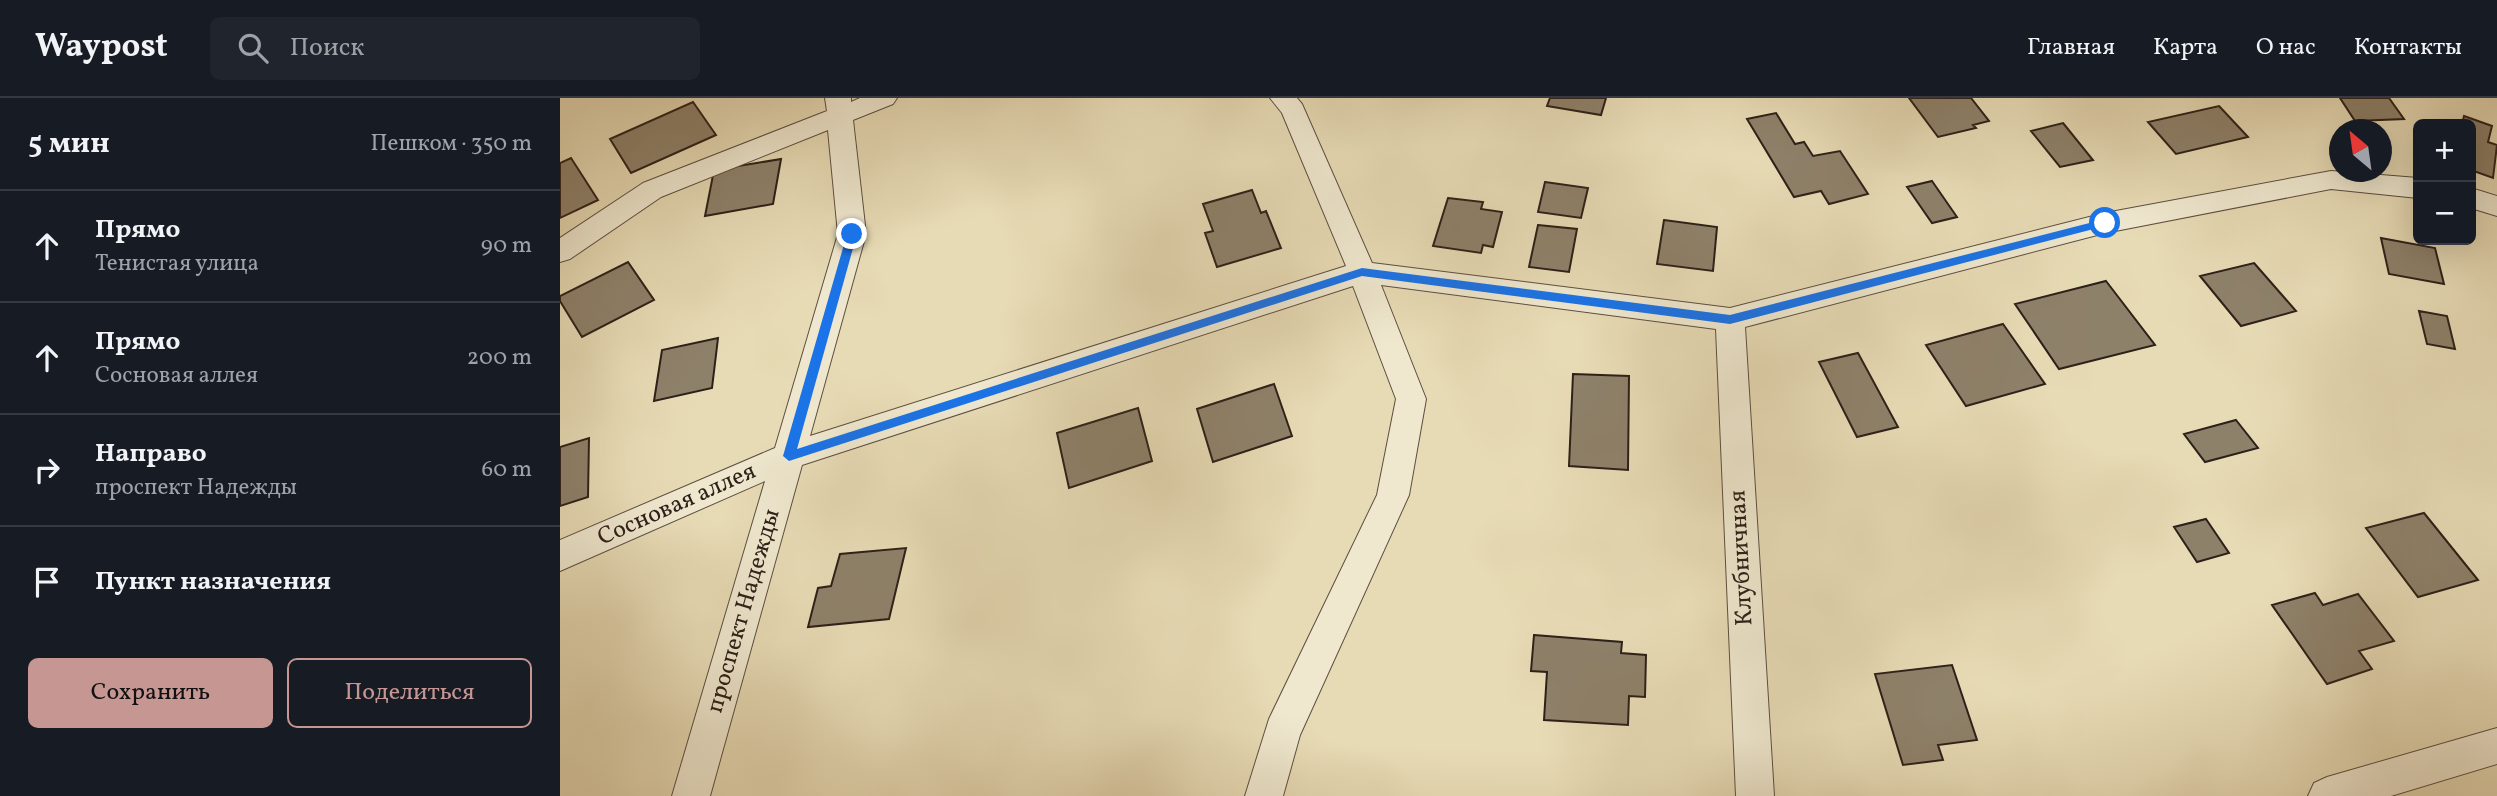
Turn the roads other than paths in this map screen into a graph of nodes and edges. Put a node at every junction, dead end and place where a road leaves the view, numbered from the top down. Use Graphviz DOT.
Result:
graph roads {
  1 [pos="884,98"];
  2 [pos="1283,98"];
  3 [pos="840,106"];
  4 [pos="2413,188"];
  5 [pos="2476,200"];
  6 [pos="2497,206"];
  7 [pos="560,252"];
  8 [pos="1362,272"];
  9 [pos="1730,319"];
  10 [pos="789,456"];
  11 [pos="560,556"];
  12 [pos="2497,746"];
  13 [pos="691,796"];
  14 [pos="1264,796"];
  15 [pos="1755,796"];
  16 [pos="2328,796"];
  1 -- 3 [label="street"];
  2 -- 8 [label="street"];
  3 -- 7 [label="street"];
  3 -- 10 [label="street, проспект Надежды"];
  4 -- 9 [label="street"];
  5 -- 6 [label="street"];
  8 -- 9 [label="street, Сосновая аллея"];
  8 -- 10 [label="street, Сосновая аллея"];
  8 -- 14 [label="street"];
  9 -- 15 [label="street, Клубничная"];
  10 -- 11 [label="street, Сосновая аллея"];
  10 -- 13 [label="street, проспект Надежды"];
  12 -- 16 [label="street"];
}
